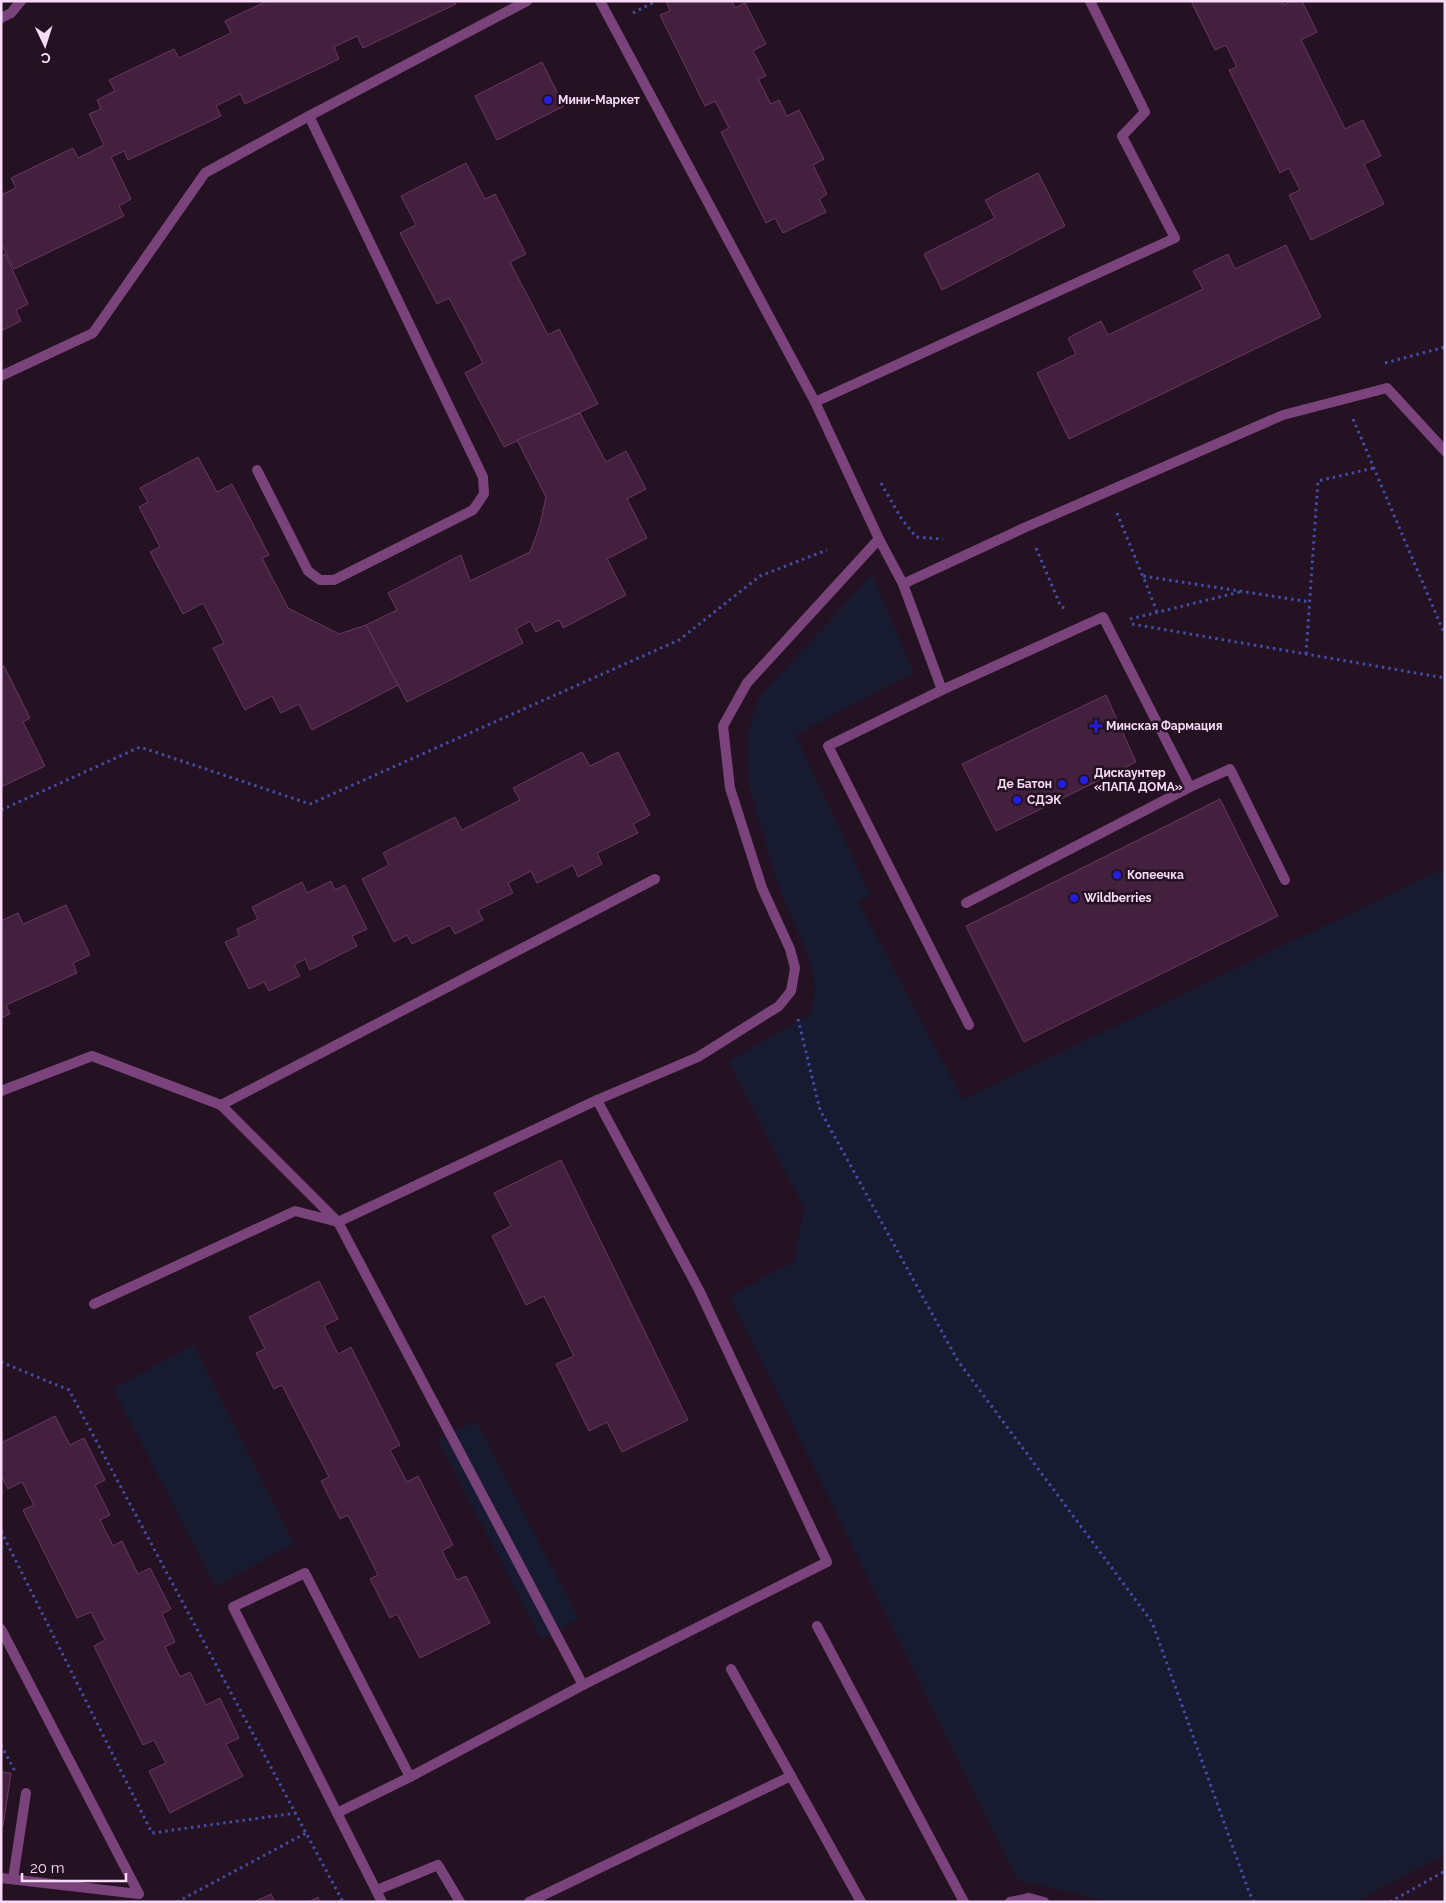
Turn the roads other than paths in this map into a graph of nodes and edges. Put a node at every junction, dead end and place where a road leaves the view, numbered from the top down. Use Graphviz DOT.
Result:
graph roads {
  1 [pos="21,1"];
  2 [pos="527,1"];
  3 [pos="600,1"];
  4 [pos="1090,1"];
  5 [pos="1,18"];
  6 [pos="309,116"];
  7 [pos="1,376"];
  8 [pos="815,402"];
  9 [pos="1445,451"];
  10 [pos="257,470"];
  11 [pos="879,539"];
  12 [pos="903,584"];
  13 [pos="942,690"];
  14 [pos="1190,787"];
  15 [pos="655,879"];
  16 [pos="1285,880"];
  17 [pos="966,903"];
  18 [pos="969,1025"];
  19 [pos="1,1091"];
  20 [pos="597,1100"];
  21 [pos="221,1105"];
  22 [pos="338,1222"];
  23 [pos="94,1304"];
  24 [pos="817,1626"];
  25 [pos="1,1629"];
  26 [pos="731,1669"];
  27 [pos="583,1685"];
  28 [pos="791,1776"];
  29 [pos="410,1777"];
  30 [pos="26,1793"];
  31 [pos="337,1813"];
  32 [pos="1,1878"];
  33 [pos="13,1879"];
  34 [pos="376,1890"];
  35 [pos="382,1902"];
  36 [pos="460,1902"];
  37 [pos="529,1902"];
  38 [pos="861,1902"];
  39 [pos="964,1902"];
  40 [pos="1010,1902"];
  41 [pos="1044,1902"];
  1 -- 5 [label="lane"];
  2 -- 6 [label="lane"];
  3 -- 8 [label="lane"];
  4 -- 8 [label="lane"];
  6 -- 7 [label="lane"];
  6 -- 10 [label="lane"];
  8 -- 11 [label="lane"];
  9 -- 12 [label="lane"];
  11 -- 12 [label="lane"];
  11 -- 20 [label="lane"];
  12 -- 13 [label="lane"];
  13 -- 14 [label="lane"];
  13 -- 18 [label="lane"];
  14 -- 16 [label="lane"];
  14 -- 17 [label="lane"];
  15 -- 21 [label="lane"];
  19 -- 21 [label="lane"];
  20 -- 22 [label="lane"];
  20 -- 27 [label="lane"];
  21 -- 22 [label="lane"];
  22 -- 23 [label="lane"];
  22 -- 27 [label="lane"];
  24 -- 39 [label="lane"];
  25 -- 33 [label="lane"];
  26 -- 28 [label="lane"];
  27 -- 29 [label="lane"];
  28 -- 37 [label="lane"];
  28 -- 38 [label="lane"];
  29 -- 31 [label="lane"];
  29 -- 31 [label="lane"];
  30 -- 33 [label="lane"];
  31 -- 34 [label="lane"];
  32 -- 33 [label="lane"];
  34 -- 35 [label="lane"];
  34 -- 36 [label="lane"];
  40 -- 41 [label="lane"];
}
